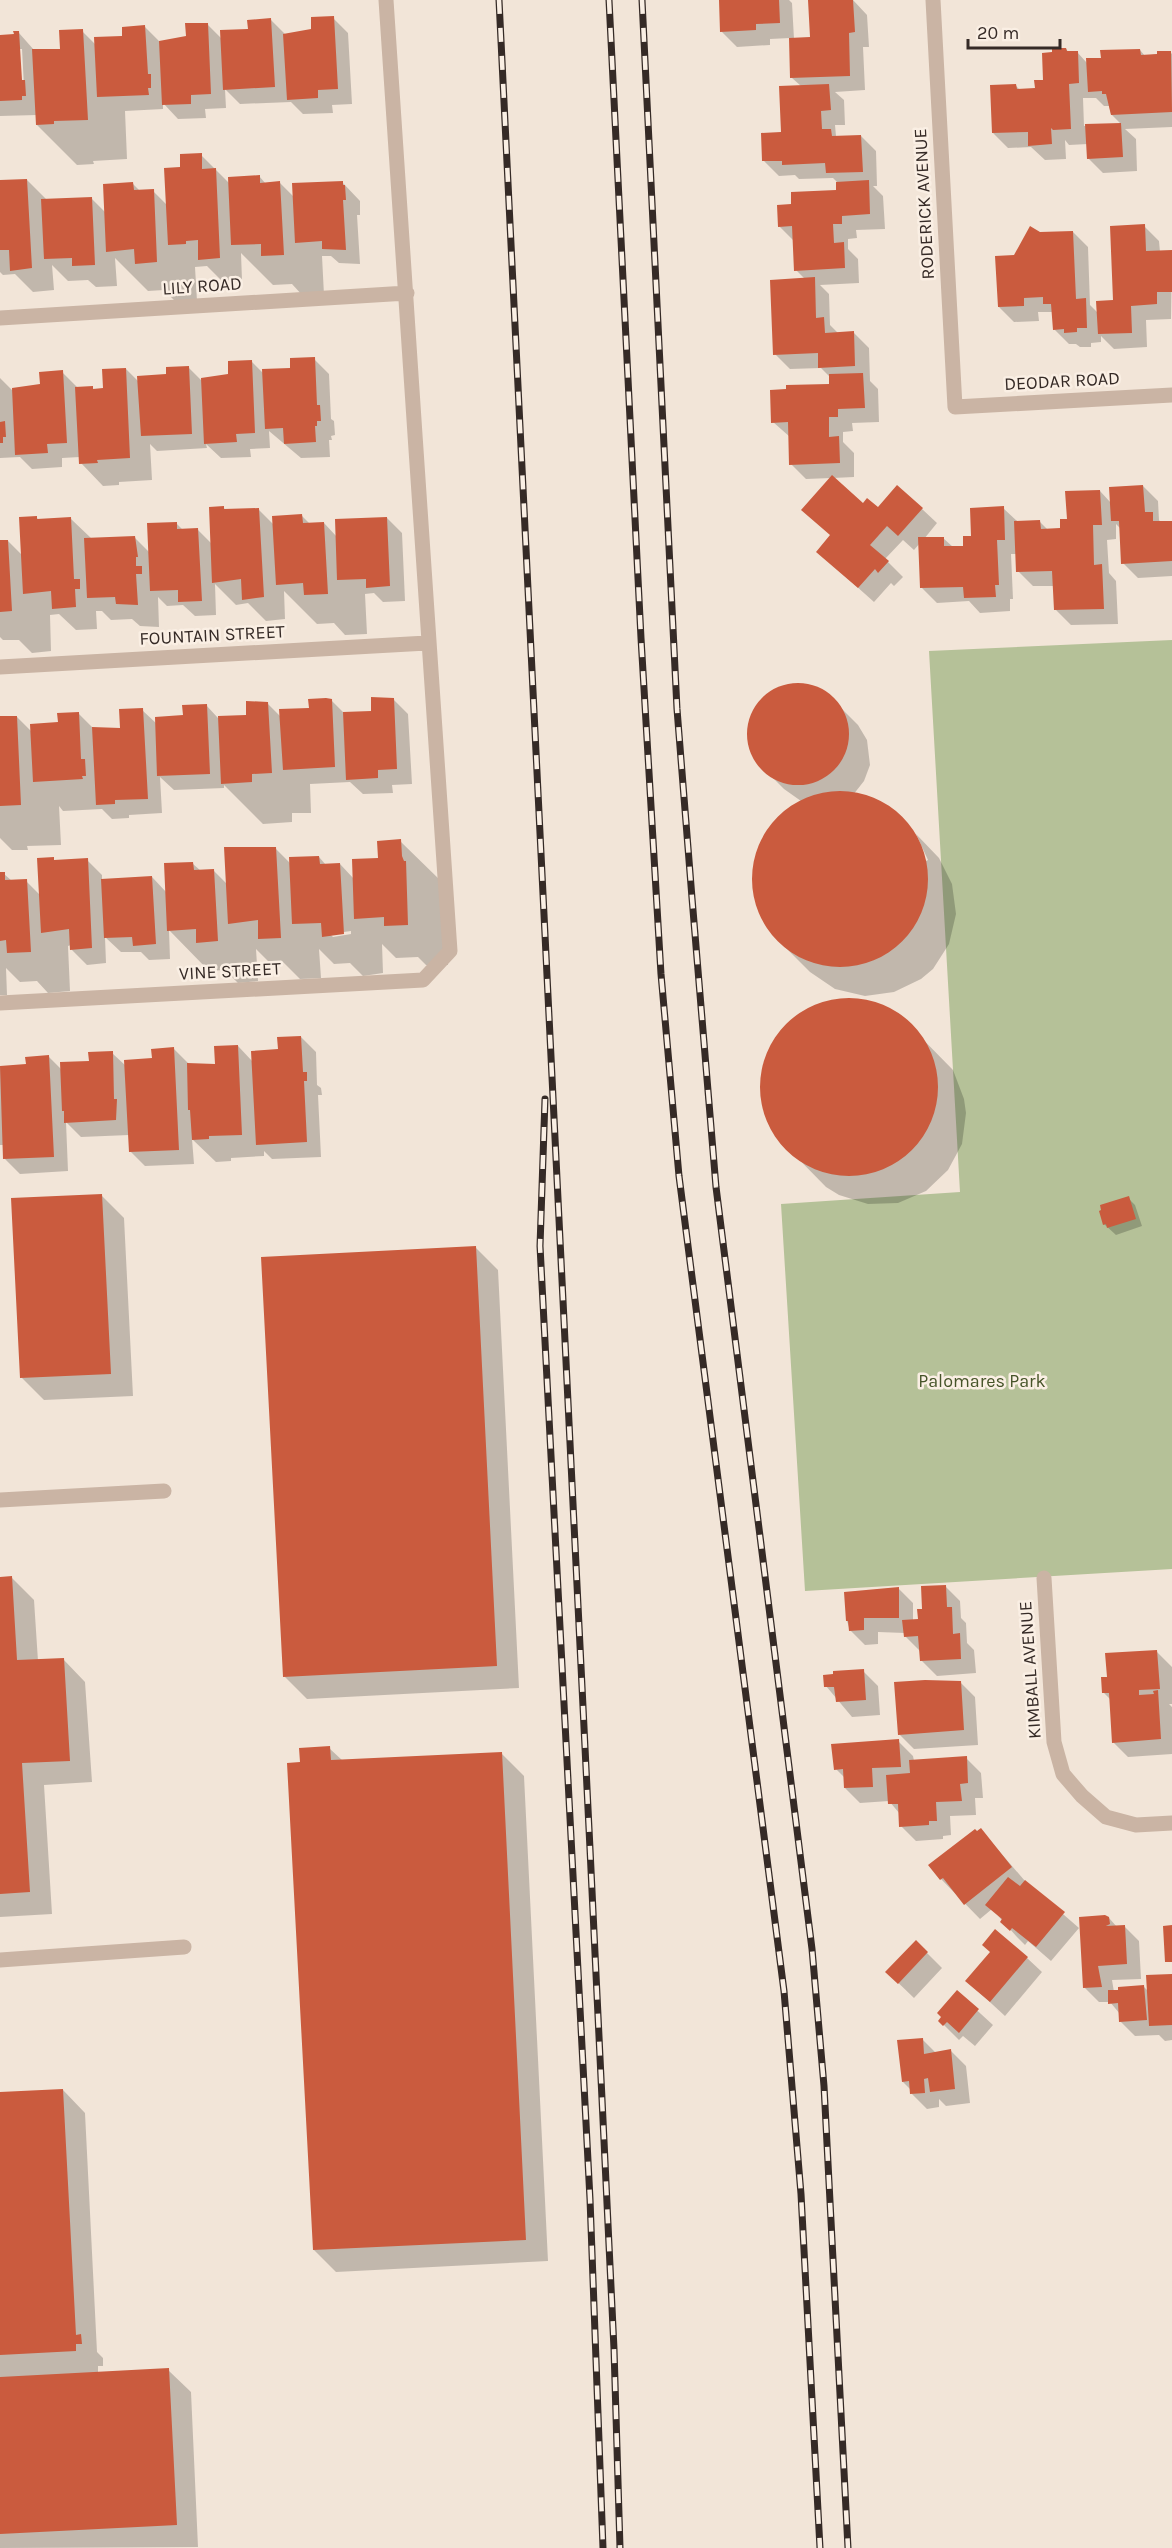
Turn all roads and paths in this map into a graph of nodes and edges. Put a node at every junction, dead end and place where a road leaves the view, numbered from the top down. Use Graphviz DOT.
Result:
graph roads {
  1 [pos="386,0"];
  2 [pos="933,0"];
  3 [pos="407,293"];
  4 [pos="0,318"];
  5 [pos="1172,395"];
  6 [pos="955,407"];
  7 [pos="427,643"];
  8 [pos="0,667"];
  9 [pos="0,1003"];
  10 [pos="164,1491"];
  11 [pos="0,1500"];
  12 [pos="1044,1578"];
  13 [pos="1172,1823"];
  14 [pos="184,1947"];
  15 [pos="0,1960"];
  1 -- 3 [label="street"];
  2 -- 6 [label="street, RODERICK AVENUE"];
  3 -- 4 [label="street, LILY ROAD"];
  3 -- 7 [label="street"];
  5 -- 6 [label="street, DEODAR ROAD"];
  7 -- 8 [label="street, FOUNTAIN STREET"];
  7 -- 9 [label="street, VINE STREET"];
  10 -- 11 [label="street"];
  12 -- 13 [label="street, KIMBALL AVENUE"];
  14 -- 15 [label="street"];
}
